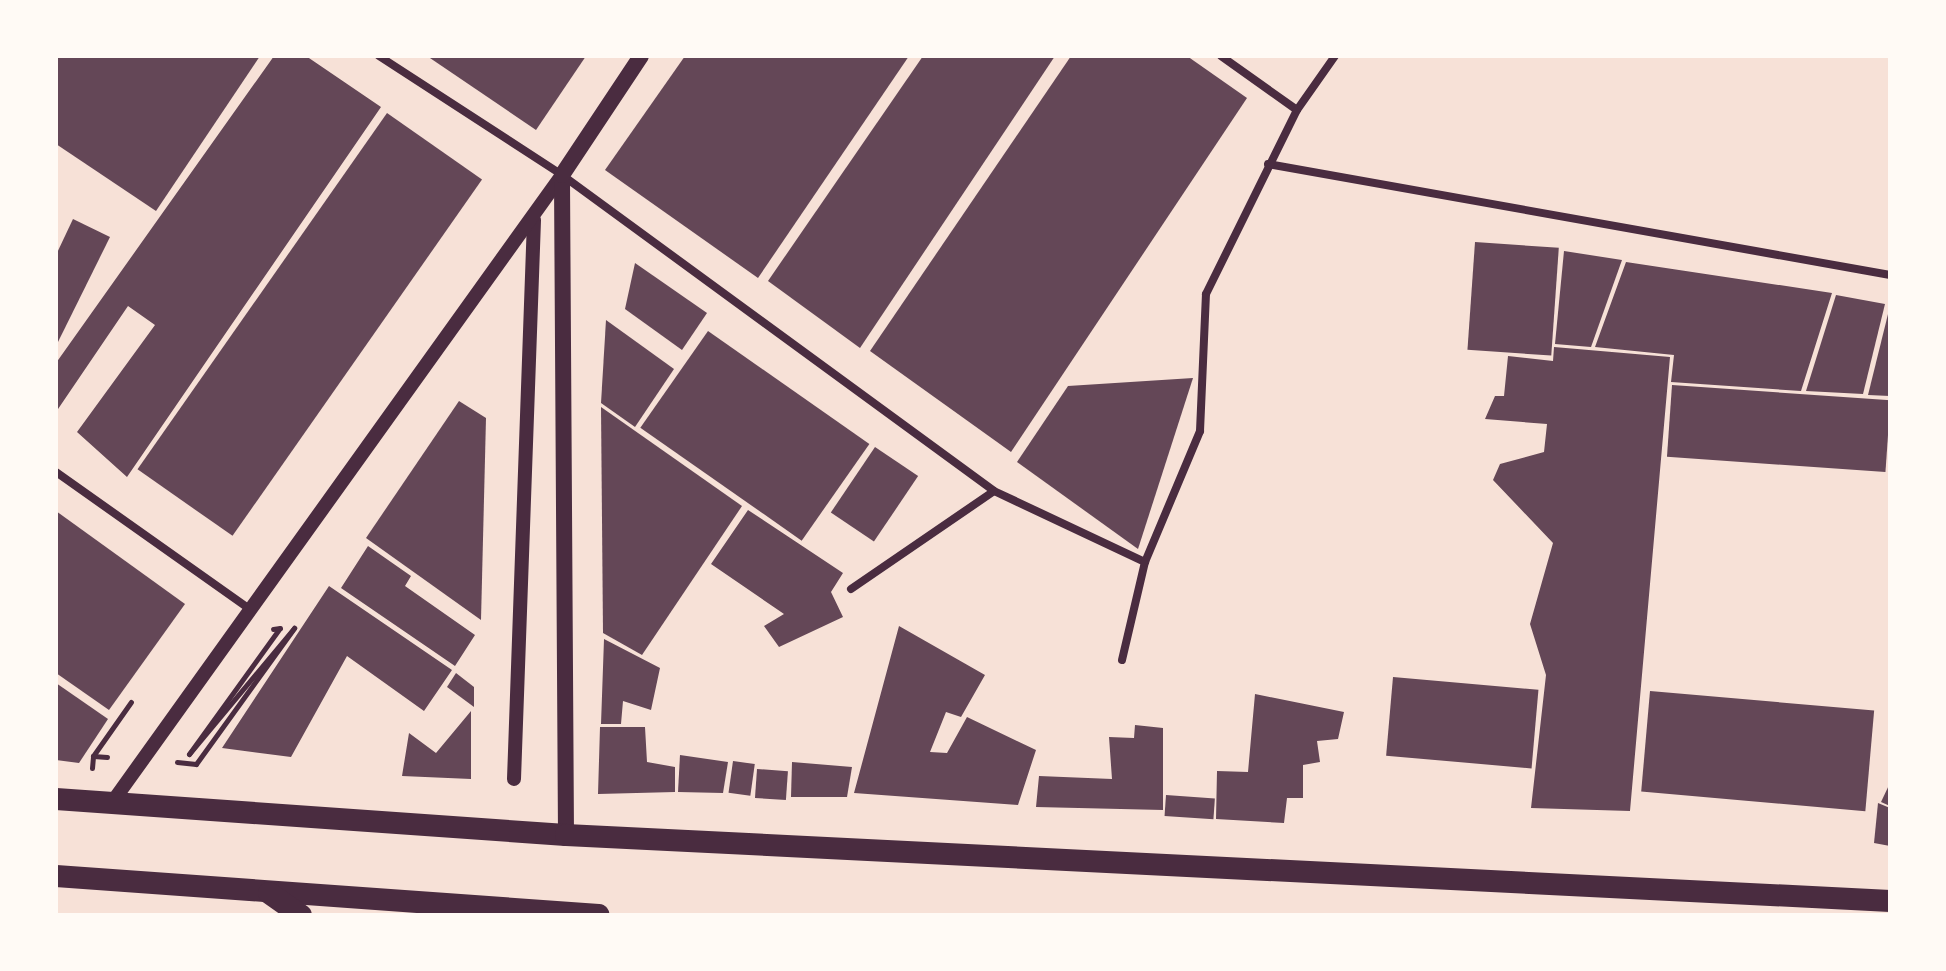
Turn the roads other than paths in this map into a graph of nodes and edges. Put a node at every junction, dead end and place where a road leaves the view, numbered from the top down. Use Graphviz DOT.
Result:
graph roads {
  1 [pos="379,56"];
  2 [pos="641,56"];
  3 [pos="1221,56"];
  4 [pos="1335,56"];
  5 [pos="1297,110"];
  6 [pos="1268,164"];
  7 [pos="562,175"];
  8 [pos="534,218"];
  9 [pos="1890,275"];
  10 [pos="56,472"];
  11 [pos="994,491"];
  12 [pos="1145,562"];
  13 [pos="851,589"];
  14 [pos="248,608"];
  15 [pos="1122,660"];
  16 [pos="514,779"];
  17 [pos="56,799"];
  18 [pos="111,804"];
  19 [pos="566,835"];
  20 [pos="56,876"];
  21 [pos="268,892"];
  22 [pos="1890,901"];
  23 [pos="301,915"];
  24 [pos="599,915"];
  1 -- 7 [label="street"];
  2 -- 7 [label="main road"];
  3 -- 5 [label="street"];
  4 -- 5 [label="street"];
  5 -- 6 [label="street"];
  6 -- 9 [label="street"];
  6 -- 12 [label="street"];
  7 -- 8 [label="street"];
  7 -- 11 [label="street"];
  7 -- 19 [label="main road"];
  8 -- 14 [label="street"];
  8 -- 16 [label="street"];
  10 -- 14 [label="street"];
  11 -- 12 [label="street"];
  11 -- 13 [label="street"];
  12 -- 15 [label="street"];
  14 -- 18 [label="street"];
  17 -- 18 [label="highway"];
  18 -- 19 [label="highway"];
  19 -- 22 [label="highway"];
  20 -- 21 [label="highway"];
  21 -- 23 [label="highway"];
  21 -- 24 [label="highway"];
}
